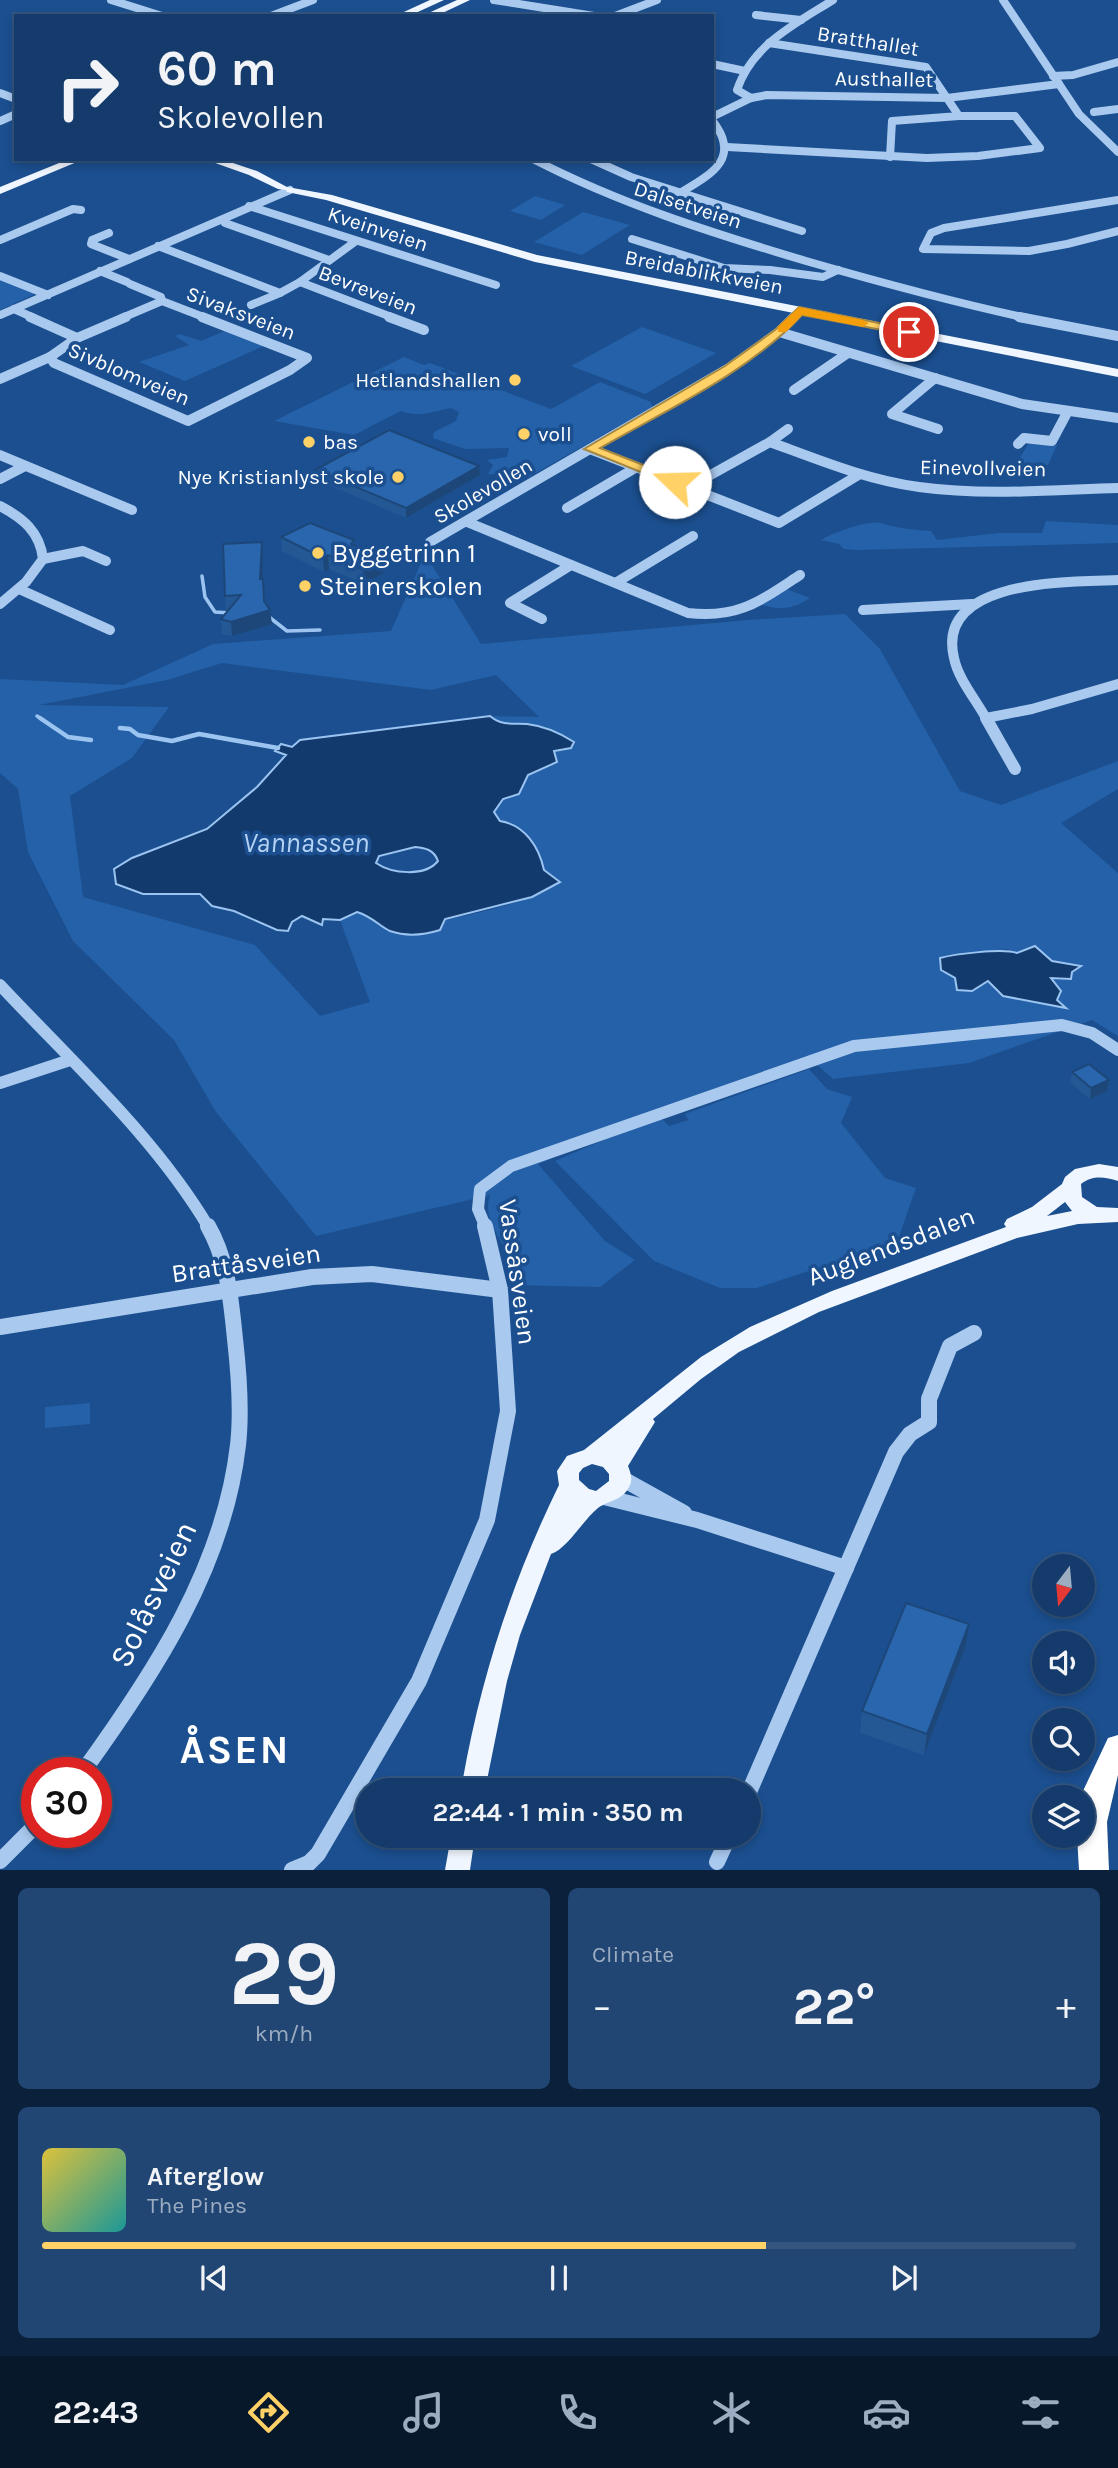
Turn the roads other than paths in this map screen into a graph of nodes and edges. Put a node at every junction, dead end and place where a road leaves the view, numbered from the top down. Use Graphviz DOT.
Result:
graph roads {
  1 [pos="111,0"];
  2 [pos="313,0"];
  3 [pos="439,0"];
  4 [pos="465,0"];
  5 [pos="494,0"];
  6 [pos="833,0"];
  7 [pos="1003,0"];
  8 [pos="505,1"];
  9 [pos="651,1"];
  10 [pos="156,14"];
  11 [pos="276,14"];
  12 [pos="405,14"];
  13 [pos="432,14"];
  14 [pos="582,14"];
  15 [pos="620,14"];
  16 [pos="756,15"];
  17 [pos="801,20"];
  18 [pos="769,43"];
  19 [pos="1118,62"];
  20 [pos="714,64"];
  21 [pos="745,71"];
  22 [pos="1053,76"];
  23 [pos="1059,84"];
  24 [pos="751,98"];
  25 [pos="947,98"];
  26 [pos="1118,109"];
  27 [pos="1094,112"];
  28 [pos="959,116"];
  29 [pos="714,117"];
  30 [pos="714,121"];
  31 [pos="727,147"];
  32 [pos="1118,152"];
  33 [pos="890,157"];
  34 [pos="44,161"];
  35 [pos="74,161"];
  36 [pos="215,161"];
  37 [pos="537,161"];
  38 [pos="596,161"];
  39 [pos="0,179"];
  40 [pos="286,189"];
  41 [pos="0,191"];
  42 [pos="680,193"];
  43 [pos="1118,200"];
  44 [pos="249,206"];
  45 [pos="82,210"];
  46 [pos="225,223"];
  47 [pos="802,231"];
  48 [pos="1118,231"];
  49 [pos="108,233"];
  50 [pos="641,234"];
  51 [pos="632,239"];
  52 [pos="0,240"];
  53 [pos="356,241"];
  54 [pos="622,243"];
  55 [pos="158,246"];
  56 [pos="129,259"];
  57 [pos="329,260"];
  58 [pos="838,270"];
  59 [pos="100,271"];
  60 [pos="0,276"];
  61 [pos="300,282"];
  62 [pos="496,285"];
  63 [pos="280,293"];
  64 [pos="48,295"];
  65 [pos="162,301"];
  66 [pos="251,305"];
  67 [pos="14,309"];
  68 [pos="799,311"];
  69 [pos="0,315"];
  70 [pos="424,330"];
  71 [pos="779,332"];
  72 [pos="1118,336"];
  73 [pos="77,338"];
  74 [pos="848,353"];
  75 [pos="50,357"];
  76 [pos="307,358"];
  77 [pos="1118,373"];
  78 [pos="935,378"];
  79 [pos="0,379"];
  80 [pos="794,390"];
  81 [pos="1068,411"];
  82 [pos="1118,418"];
  83 [pos="788,429"];
  84 [pos="938,429"];
  85 [pos="769,442"];
  86 [pos="1018,444"];
  87 [pos="590,449"];
  88 [pos="0,455"];
  89 [pos="25,466"];
  90 [pos="637,467"];
  91 [pos="860,474"];
  92 [pos="0,479"];
  93 [pos="689,487"];
  94 [pos="1118,488"];
  95 [pos="0,506"];
  96 [pos="567,508"];
  97 [pos="132,510"];
  98 [pos="467,522"];
  99 [pos="694,536"];
  100 [pos="430,542"];
  101 [pos="43,559"];
  102 [pos="106,561"];
  103 [pos="571,565"];
  104 [pos="800,575"];
  105 [pos="1118,580"];
  106 [pos="617,582"];
  107 [pos="19,589"];
  108 [pos="0,604"];
  109 [pos="972,604"];
  110 [pos="863,610"];
  111 [pos="542,619"];
  112 [pos="110,630"];
  113 [pos="1118,684"];
  114 [pos="986,718"];
  115 [pos="1015,768"];
  116 [pos="0,985"];
  117 [pos="1118,1050"];
  118 [pos="70,1060"];
  119 [pos="0,1083"];
  120 [pos="1115,1172"];
  121 [pos="1069,1189"];
  122 [pos="1112,1216"];
  123 [pos="1011,1230"];
  124 [pos="230,1289"];
  125 [pos="500,1290"];
  126 [pos="0,1327"];
  127 [pos="974,1333"];
  128 [pos="654,1408"];
  129 [pos="592,1457"];
  130 [pos="619,1472"];
  131 [pos="569,1487"];
  132 [pos="599,1498"];
  133 [pos="697,1520"];
  134 [pos="540,1559"];
  135 [pos="846,1568"];
  136 [pos="1118,1747"];
  137 [pos="94,1757"];
  138 [pos="476,1778"];
  139 [pos="755,1778"];
  140 [pos="21,1840"];
  141 [pos="461,1848"];
  142 [pos="724,1848"];
  143 [pos="0,1861"];
  144 [pos="718,1862"];
  145 [pos="303,1867"];
  146 [pos="457,1870"];
  147 [pos="1094,1870"];
  1 -- 10 [label="street"];
  2 -- 11 [label="street"];
  3 -- 12 [label="main road"];
  4 -- 13 [label="main road"];
  5 -- 8 [label="street"];
  6 -- 17 [label="street"];
  7 -- 22 [label="street"];
  8 -- 14 [label="street"];
  9 -- 15 [label="street"];
  16 -- 17 [label="street"];
  17 -- 18 [label="street"];
  18 -- 21 [label="street"];
  18 -- 25 [label="street, Bratthallet"];
  19 -- 22 [label="street"];
  20 -- 21 [label="street"];
  21 -- 24 [label="street"];
  22 -- 23 [label="street"];
  23 -- 25 [label="street, Austhallet"];
  23 -- 32 [label="street"];
  24 -- 25 [label="street, Austhallet"];
  24 -- 29 [label="street, Austhallet"];
  25 -- 28 [label="street, Bratthallet"];
  26 -- 27 [label="street"];
  28 -- 33 [label="street"];
  28 -- 33 [label="street"];
  30 -- 31 [label="street"];
  31 -- 33 [label="street"];
  31 -- 42 [label="street"];
  34 -- 39 [label="main road"];
  35 -- 41 [label="main road"];
  36 -- 40 [label="main road, Breidablikkveien"];
  37 -- 58 [label="street, Dalsetveien"];
  38 -- 42 [label="street"];
  40 -- 44 [label="street"];
  40 -- 68 [label="main road, Breidablikkveien"];
  42 -- 47 [label="street"];
  43 -- 48 [label="street"];
  44 -- 53 [label="street, Kveinveien"];
  44 -- 55 [label="street"];
  45 -- 52 [label="street"];
  46 -- 57 [label="street, Bevreveien"];
  49 -- 56 [label="street"];
  50 -- 51 [label="street, Dalsetveien"];
  51 -- 54 [label="street, Dalsetveien"];
  51 -- 58 [label="street, Dalsetveien"];
  53 -- 57 [label="street, Bevreveien"];
  53 -- 62 [label="street, Kveinveien"];
  55 -- 56 [label="street"];
  55 -- 63 [label="street, Bevreveien"];
  56 -- 59 [label="street"];
  57 -- 61 [label="street, Bevreveien"];
  58 -- 72 [label="street, Dalsetveien"];
  59 -- 64 [label="street"];
  59 -- 65 [label="street, Sivaksveien"];
  60 -- 64 [label="street"];
  61 -- 63 [label="street, Bevreveien"];
  61 -- 70 [label="street, Bevreveien"];
  63 -- 66 [label="street, Bevreveien"];
  64 -- 67 [label="street"];
  65 -- 73 [label="street, Sivaksveien"];
  65 -- 76 [label="street, Sivaksveien"];
  67 -- 69 [label="street"];
  67 -- 73 [label="street, Sivblomveien"];
  68 -- 71 [label="street, Skolevollen"];
  68 -- 77 [label="main road, Breidablikkveien"];
  71 -- 74 [label="street"];
  71 -- 87 [label="street, Skolevollen"];
  73 -- 75 [label="street, Sivblomveien"];
  74 -- 78 [label="street"];
  74 -- 80 [label="street"];
  75 -- 76 [label="street, Sivblomveien"];
  75 -- 79 [label="street, Sivblomveien"];
  78 -- 81 [label="street"];
  78 -- 84 [label="street"];
  81 -- 82 [label="street"];
  81 -- 86 [label="street"];
  83 -- 85 [label="street"];
  85 -- 91 [label="street, Einevollveien"];
  85 -- 93 [label="street"];
  87 -- 90 [label="street"];
  87 -- 98 [label="street, Skolevollen"];
  88 -- 89 [label="street"];
  89 -- 92 [label="street"];
  89 -- 97 [label="street"];
  90 -- 93 [label="street"];
  90 -- 96 [label="street"];
  91 -- 93 [label="street"];
  91 -- 94 [label="street, Einevollveien"];
  95 -- 101 [label="street"];
  98 -- 100 [label="street, Skolevollen"];
  98 -- 103 [label="street"];
  99 -- 106 [label="street"];
  101 -- 102 [label="street"];
  101 -- 107 [label="street"];
  103 -- 106 [label="street"];
  103 -- 111 [label="street"];
  104 -- 106 [label="street"];
  105 -- 109 [label="street"];
  107 -- 108 [label="street"];
  107 -- 112 [label="street"];
  109 -- 110 [label="street"];
  109 -- 114 [label="street"];
  113 -- 114 [label="street"];
  114 -- 115 [label="street"];
  116 -- 118 [label="street, Solåsveien"];
  117 -- 125 [label="street, Vassåsveien"];
  118 -- 119 [label="street"];
  118 -- 124 [label="street, Solåsveien"];
  120 -- 121 [label="main road"];
  121 -- 122 [label="main road"];
  121 -- 123 [label="main road"];
  122 -- 123 [label="main road"];
  123 -- 128 [label="main road, Auglendsdalen"];
  124 -- 125 [label="street, Brattåsveien"];
  124 -- 126 [label="street, Brattåsveien"];
  124 -- 137 [label="street, Solåsveien"];
  125 -- 145 [label="street, Vassåsveien"];
  127 -- 135 [label="street"];
  128 -- 129 [label="main road"];
  128 -- 130 [label="main road"];
  129 -- 130 [label="main road"];
  129 -- 131 [label="main road"];
  130 -- 132 [label="main road"];
  130 -- 133 [label="street"];
  131 -- 132 [label="main road"];
  131 -- 134 [label="main road"];
  132 -- 133 [label="street"];
  132 -- 134 [label="main road"];
  133 -- 135 [label="street"];
  134 -- 138 [label="main road"];
  135 -- 139 [label="street"];
  136 -- 147 [label="highway"];
  140 -- 143 [label="street"];
  141 -- 146 [label="main road"];
  142 -- 144 [label="street"];
}
